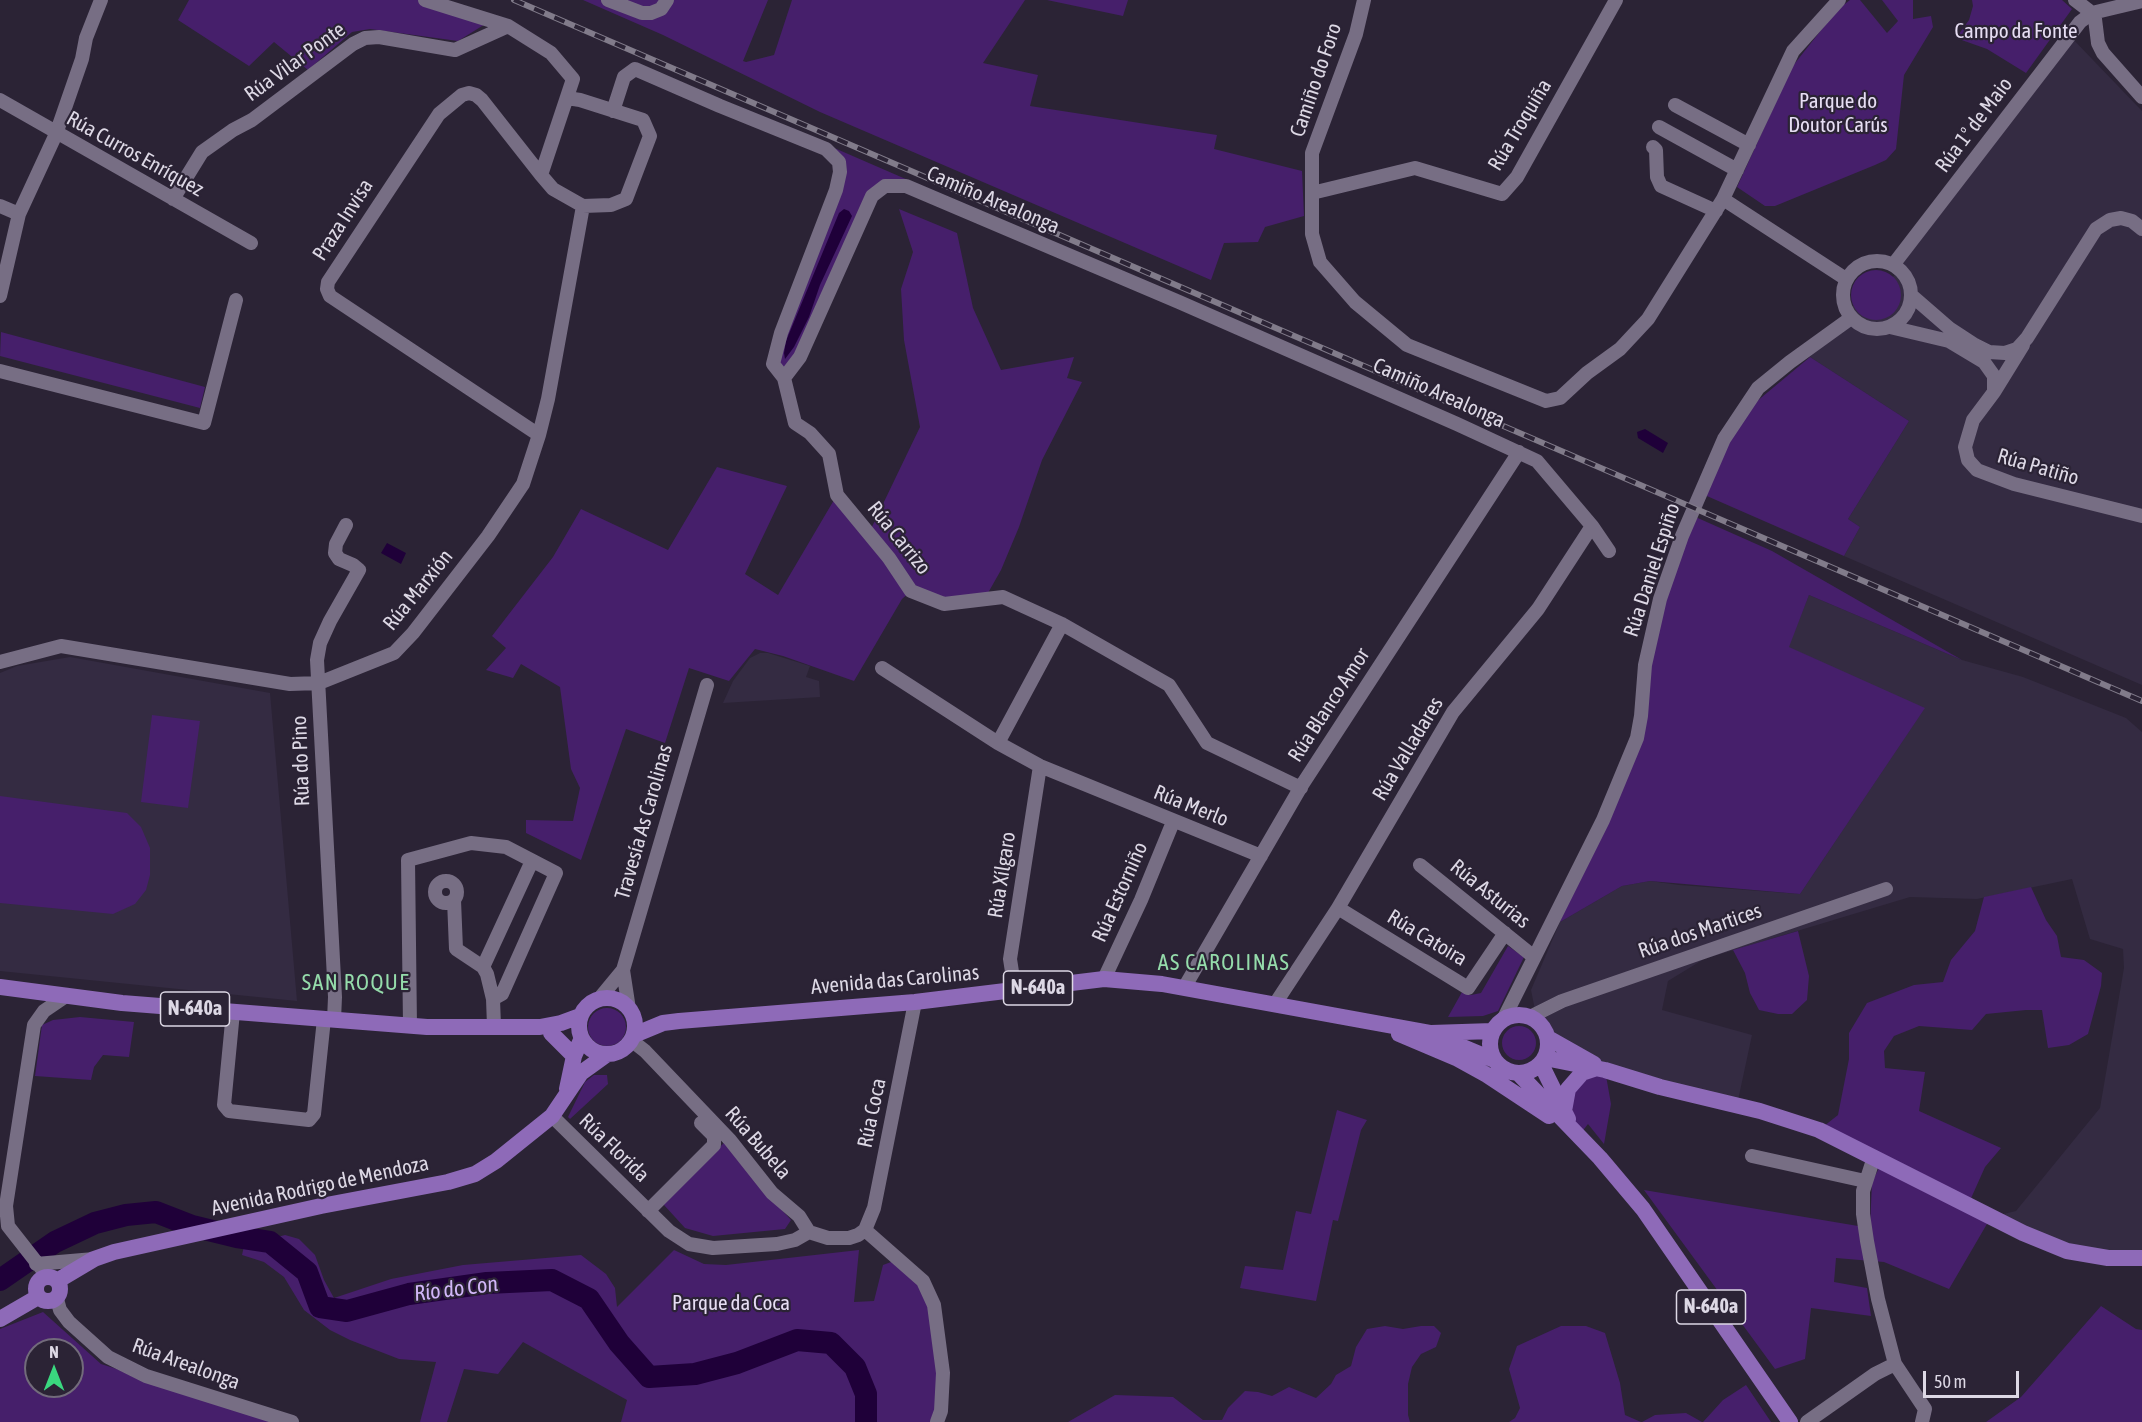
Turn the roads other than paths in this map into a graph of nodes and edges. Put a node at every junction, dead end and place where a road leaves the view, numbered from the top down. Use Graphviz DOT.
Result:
graph roads {
  1 [pos="101,0"];
  2 [pos="424,0"];
  3 [pos="608,0"];
  4 [pos="668,0"];
  5 [pos="1364,0"];
  6 [pos="1616,0"];
  7 [pos="1839,0"];
  8 [pos="2075,0"];
  9 [pos="2142,1"];
  10 [pos="2092,13"];
  11 [pos="508,26"];
  12 [pos="2142,97"];
  13 [pos="567,98"];
  14 [pos="0,100"];
  15 [pos="1675,105"];
  16 [pos="614,111"];
  17 [pos="1659,127"];
  18 [pos="56,134"];
  19 [pos="1749,145"];
  20 [pos="1653,147"];
  21 [pos="1737,170"];
  22 [pos="541,175"];
  23 [pos="1312,193"];
  24 [pos="1724,198"];
  25 [pos="173,199"];
  26 [pos="0,206"];
  27 [pos="583,206"];
  28 [pos="1716,211"];
  29 [pos="19,214"];
  30 [pos="2142,229"];
  31 [pos="251,243"];
  32 [pos="1893,265"];
  33 [pos="1846,279"];
  34 [pos="1911,295"];
  35 [pos="0,296"];
  36 [pos="236,300"];
  37 [pos="1851,318"];
  38 [pos="1890,327"];
  39 [pos="2028,338"];
  40 [pos="0,371"];
  41 [pos="784,378"];
  42 [pos="1994,392"];
  43 [pos="539,435"];
  44 [pos="1519,452"];
  45 [pos="2140,511"];
  46 [pos="346,525"];
  47 [pos="1592,526"];
  48 [pos="1610,551"];
  49 [pos="1062,624"];
  50 [pos="0,662"];
  51 [pos="882,668"];
  52 [pos="319,682"];
  53 [pos="707,685"];
  54 [pos="998,743"];
  55 [pos="1040,766"];
  56 [pos="1301,788"];
  57 [pos="1173,822"];
  58 [pos="1261,856"];
  59 [pos="532,861"];
  60 [pos="1420,865"];
  61 [pos="1886,889"];
  62 [pos="409,890"];
  63 [pos="1338,909"];
  64 [pos="1505,933"];
  65 [pos="1534,957"];
  66 [pos="483,968"];
  67 [pos="623,970"];
  68 [pos="1104,980"];
  69 [pos="1522,980"];
  70 [pos="0,987"];
  71 [pos="1184,988"];
  72 [pos="1015,991"];
  73 [pos="66,996"];
  74 [pos="494,999"];
  75 [pos="599,999"];
  76 [pos="915,1002"];
  77 [pos="1275,1004"];
  78 [pos="233,1012"];
  79 [pos="631,1012"];
  80 [pos="580,1016"];
  81 [pos="1529,1016"];
  82 [pos="329,1019"];
  83 [pos="663,1023"];
  84 [pos="1380,1024"];
  85 [pos="1498,1025"];
  86 [pos="410,1026"];
  87 [pos="494,1026"];
  88 [pos="546,1030"];
  89 [pos="1431,1033"];
  90 [pos="1548,1038"];
  91 [pos="630,1041"];
  92 [pos="578,1044"];
  93 [pos="606,1055"];
  94 [pos="1494,1060"];
  95 [pos="1543,1061"];
  96 [pos="1599,1069"];
  97 [pos="1518,1073"];
  98 [pos="567,1092"];
  99 [pos="1564,1111"];
  100 [pos="552,1116"];
  101 [pos="1575,1133"];
  102 [pos="1752,1156"];
  103 [pos="1874,1157"];
  104 [pos="1865,1181"];
  105 [pos="648,1211"];
  106 [pos="4,1227"];
  107 [pos="865,1230"];
  108 [pos="809,1232"];
  109 [pos="2142,1258"];
  110 [pos="94,1259"];
  111 [pos="36,1264"];
  112 [pos="52,1279"];
  113 [pos="38,1297"];
  114 [pos="57,1299"];
  115 [pos="0,1319"];
  116 [pos="1895,1364"];
  117 [pos="942,1418"];
  118 [pos="292,1422"];
  119 [pos="1790,1422"];
  120 [pos="1807,1422"];
  121 [pos="1922,1422"];
  1 -- 18 [label="street"];
  2 -- 11 [label="street"];
  3 -- 4 [label="street"];
  5 -- 23 [label="street, Camiño do Foro"];
  6 -- 23 [label="street, Rúa Troquiña"];
  7 -- 19 [label="street"];
  8 -- 10 [label="street"];
  9 -- 10 [label="street"];
  10 -- 12 [label="street"];
  10 -- 32 [label="street, Rúa 1º de Maio"];
  11 -- 13 [label="street"];
  11 -- 25 [label="street, Rúa Vilar Ponte"];
  13 -- 16 [label="street"];
  13 -- 22 [label="street"];
  14 -- 18 [label="street, Rúa Curros Enríquez"];
  15 -- 19 [label="street"];
  16 -- 27 [label="street"];
  16 -- 41 [label="street"];
  17 -- 21 [label="street"];
  18 -- 25 [label="street, Rúa Curros Enríquez"];
  18 -- 29 [label="street"];
  19 -- 21 [label="street"];
  20 -- 28 [label="street"];
  21 -- 24 [label="street"];
  22 -- 27 [label="street"];
  22 -- 43 [label="street, Praza Invisa"];
  23 -- 28 [label="street, Camiño do Foro"];
  24 -- 28 [label="street"];
  24 -- 33 [label="street"];
  25 -- 31 [label="street, Rúa Curros Enríquez"];
  26 -- 29 [label="street"];
  27 -- 43 [label="street, Rúa Marxión"];
  29 -- 35 [label="street"];
  30 -- 39 [label="street, Rúa Patiño"];
  32 -- 33 [label="street"];
  32 -- 34 [label="street"];
  33 -- 37 [label="street"];
  34 -- 38 [label="street"];
  34 -- 39 [label="street, Rúa Patiño"];
  36 -- 40 [label="street"];
  37 -- 38 [label="street"];
  37 -- 65 [label="street, Rúa Daniel Espiño"];
  38 -- 42 [label="street"];
  39 -- 42 [label="street, Rúa Patiño"];
  41 -- 44 [label="street, Camiño Arealonga"];
  41 -- 49 [label="street, Rúa Carrizo"];
  42 -- 45 [label="street, Rúa Patiño"];
  43 -- 52 [label="street, Rúa Marxión"];
  44 -- 47 [label="street, Camiño Arealonga"];
  44 -- 56 [label="street, Rúa Blanco Amor"];
  46 -- 52 [label="street, Rúa do Pino"];
  47 -- 48 [label="street"];
  47 -- 63 [label="street, Rúa Valladares"];
  49 -- 54 [label="street"];
  49 -- 56 [label="street, Rúa Carrizo"];
  50 -- 52 [label="street, Rúa Marxión"];
  51 -- 54 [label="street"];
  52 -- 82 [label="street, Rúa do Pino"];
  53 -- 67 [label="street, Travesía As Carolinas"];
  54 -- 55 [label="street"];
  55 -- 57 [label="street, Rúa Merlo"];
  55 -- 72 [label="street, Rúa Xílgaro"];
  56 -- 58 [label="street, Rúa Blanco Amor"];
  57 -- 58 [label="street, Rúa Merlo"];
  57 -- 68 [label="street, Rúa Estorniño"];
  58 -- 71 [label="street, Rúa Blanco Amor"];
  59 -- 62 [label="street"];
  59 -- 66 [label="street"];
  59 -- 74 [label="street"];
  60 -- 64 [label="street, Rúa Asturias"];
  61 -- 81 [label="street, Rúa dos Martices"];
  62 -- 66 [label="street"];
  62 -- 86 [label="street"];
  63 -- 64 [label="street, Rúa Catoira"];
  63 -- 77 [label="street, Rúa Valladares"];
  64 -- 65 [label="street, Rúa Asturias"];
  65 -- 69 [label="street, Rúa Daniel Espiño"];
  66 -- 74 [label="street"];
  67 -- 75 [label="street"];
  67 -- 79 [label="street"];
  68 -- 71 [label="main road, Avenida das Carolinas / N-640a"];
  68 -- 72 [label="main road, Avenida das Carolinas / N-640a"];
  69 -- 81 [label="street"];
  69 -- 85 [label="street, Rúa Daniel Espiño"];
  70 -- 73 [label="main road, N-640a"];
  71 -- 77 [label="main road, Avenida das Carolinas / N-640a"];
  72 -- 76 [label="main road, Avenida das Carolinas / N-640a"];
  73 -- 78 [label="main road, N-640a"];
  73 -- 106 [label="street"];
  74 -- 87 [label="street"];
  75 -- 79 [label="main road, N-640a"];
  75 -- 80 [label="main road, N-640a"];
  76 -- 83 [label="main road, Avenida das Carolinas / N-640a"];
  76 -- 107 [label="street, Rúa Coca"];
  77 -- 84 [label="main road, Avenida das Carolinas / N-640a"];
  78 -- 82 [label="main road, N-640a"];
  78 -- 82 [label="street, Rúa do Pino"];
  79 -- 83 [label="main road, N-640a"];
  79 -- 91 [label="main road"];
  80 -- 88 [label="main road, N-640a"];
  80 -- 92 [label="main road"];
  81 -- 85 [label="main road, N-640a"];
  81 -- 90 [label="main road"];
  82 -- 86 [label="main road, N-640a"];
  83 -- 91 [label="main road, N-640a"];
  84 -- 89 [label="main road, N-640a"];
  84 -- 101 [label="main road, N-640a"];
  85 -- 89 [label="main road, N-640a"];
  85 -- 94 [label="main road"];
  86 -- 87 [label="main road, N-640a"];
  87 -- 88 [label="main road, N-640a"];
  88 -- 92 [label="main road"];
  89 -- 94 [label="main road, N-640a"];
  90 -- 95 [label="main road"];
  90 -- 96 [label="main road"];
  91 -- 93 [label="main road, N-640a"];
  91 -- 105 [label="street, Rúa Florida"];
  91 -- 108 [label="street, Rúa Bubela"];
  92 -- 93 [label="main road"];
  92 -- 98 [label="main road, Avenida Rodrigo de Mendoza"];
  93 -- 98 [label="main road, Avenida Rodrigo de Mendoza"];
  94 -- 97 [label="main road, N-640a"];
  95 -- 96 [label="main road"];
  95 -- 97 [label="main road"];
  95 -- 99 [label="main road, N-640a"];
  96 -- 99 [label="main road"];
  96 -- 103 [label="main road"];
  97 -- 101 [label="main road, N-640a"];
  98 -- 100 [label="main road, Avenida Rodrigo de Mendoza"];
  99 -- 101 [label="main road, N-640a"];
  100 -- 105 [label="street, Rúa Florida"];
  100 -- 110 [label="main road, Avenida Rodrigo de Mendoza"];
  101 -- 119 [label="main road, N-640a"];
  102 -- 104 [label="street"];
  103 -- 104 [label="street"];
  103 -- 109 [label="main road"];
  104 -- 116 [label="street"];
  105 -- 108 [label="street, Rúa Florida"];
  106 -- 111 [label="street"];
  107 -- 108 [label="street"];
  107 -- 117 [label="street"];
  110 -- 111 [label="street"];
  110 -- 112 [label="main road, Avenida Rodrigo de Mendoza"];
  111 -- 112 [label="street"];
  112 -- 113 [label="main road"];
  112 -- 114 [label="main road"];
  113 -- 114 [label="main road"];
  113 -- 115 [label="main road"];
  114 -- 118 [label="street, Rúa Arealonga"];
  116 -- 120 [label="street"];
  116 -- 121 [label="street"];
}
